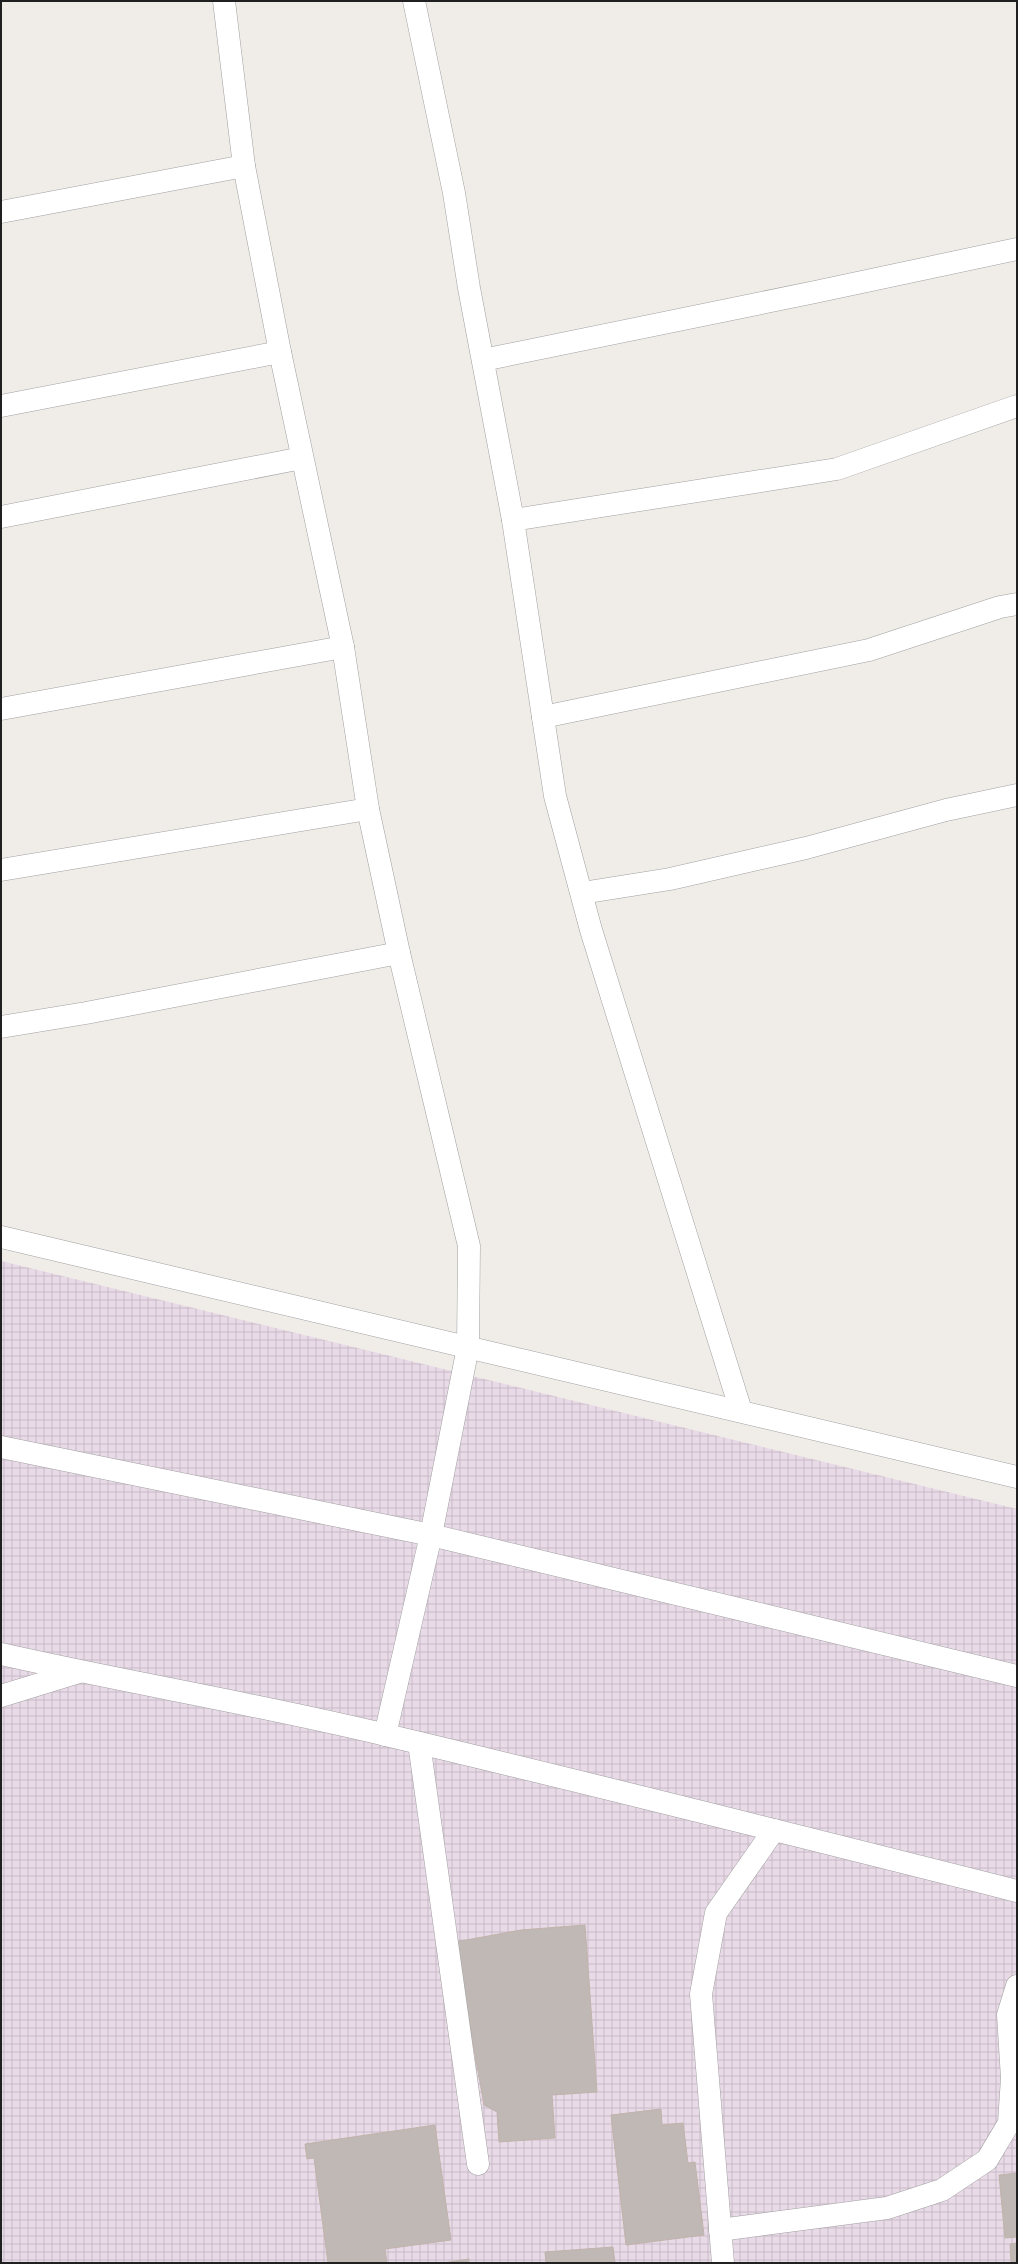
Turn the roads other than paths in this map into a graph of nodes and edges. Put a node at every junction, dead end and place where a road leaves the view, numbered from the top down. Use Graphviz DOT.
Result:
graph roads {
  1 [pos="224,1"];
  2 [pos="414,1"];
  3 [pos="244,166"];
  4 [pos="1,212"];
  5 [pos="1017,249"];
  6 [pos="280,352"];
  7 [pos="483,360"];
  8 [pos="1,406"];
  9 [pos="1017,406"];
  10 [pos="302,458"];
  11 [pos="1,517"];
  12 [pos="512,520"];
  13 [pos="1017,604"];
  14 [pos="342,647"];
  15 [pos="1,709"];
  16 [pos="543,717"];
  17 [pos="1017,795"];
  18 [pos="368,809"];
  19 [pos="1,870"];
  20 [pos="582,893"];
  21 [pos="399,953"];
  22 [pos="1,1027"];
  23 [pos="1,1237"];
  24 [pos="468,1347"];
  25 [pos="741,1411"];
  26 [pos="1,1447"];
  27 [pos="1017,1477"];
  28 [pos="430,1535"];
  29 [pos="1,1654"];
  30 [pos="79,1672"];
  31 [pos="1017,1676"];
  32 [pos="1,1696"];
  33 [pos="385,1734"];
  34 [pos="419,1743"];
  35 [pos="774,1830"];
  36 [pos="1017,1891"];
  37 [pos="1017,1986"];
  38 [pos="478,2164"];
  39 [pos="720,2230"];
  40 [pos="723,2263"];
  1 -- 3 [label="street"];
  2 -- 7 [label="street"];
  3 -- 4 [label="street"];
  3 -- 6 [label="street"];
  5 -- 7 [label="street"];
  6 -- 8 [label="street"];
  6 -- 10 [label="street"];
  7 -- 12 [label="street"];
  9 -- 12 [label="street"];
  10 -- 11 [label="street"];
  10 -- 14 [label="street"];
  12 -- 16 [label="street"];
  13 -- 16 [label="street"];
  14 -- 15 [label="street"];
  14 -- 18 [label="street"];
  16 -- 20 [label="street"];
  17 -- 20 [label="street"];
  18 -- 19 [label="street"];
  18 -- 21 [label="street"];
  20 -- 25 [label="street"];
  21 -- 22 [label="street"];
  21 -- 24 [label="street"];
  23 -- 24 [label="street"];
  24 -- 25 [label="street"];
  24 -- 28 [label="street"];
  25 -- 27 [label="street"];
  26 -- 28 [label="street"];
  28 -- 31 [label="street"];
  28 -- 33 [label="street"];
  29 -- 30 [label="street"];
  30 -- 32 [label="street"];
  30 -- 33 [label="street"];
  33 -- 34 [label="street"];
  34 -- 35 [label="street"];
  34 -- 38 [label="street"];
  35 -- 36 [label="street"];
  35 -- 39 [label="street"];
  37 -- 39 [label="street"];
  39 -- 40 [label="street"];
}
